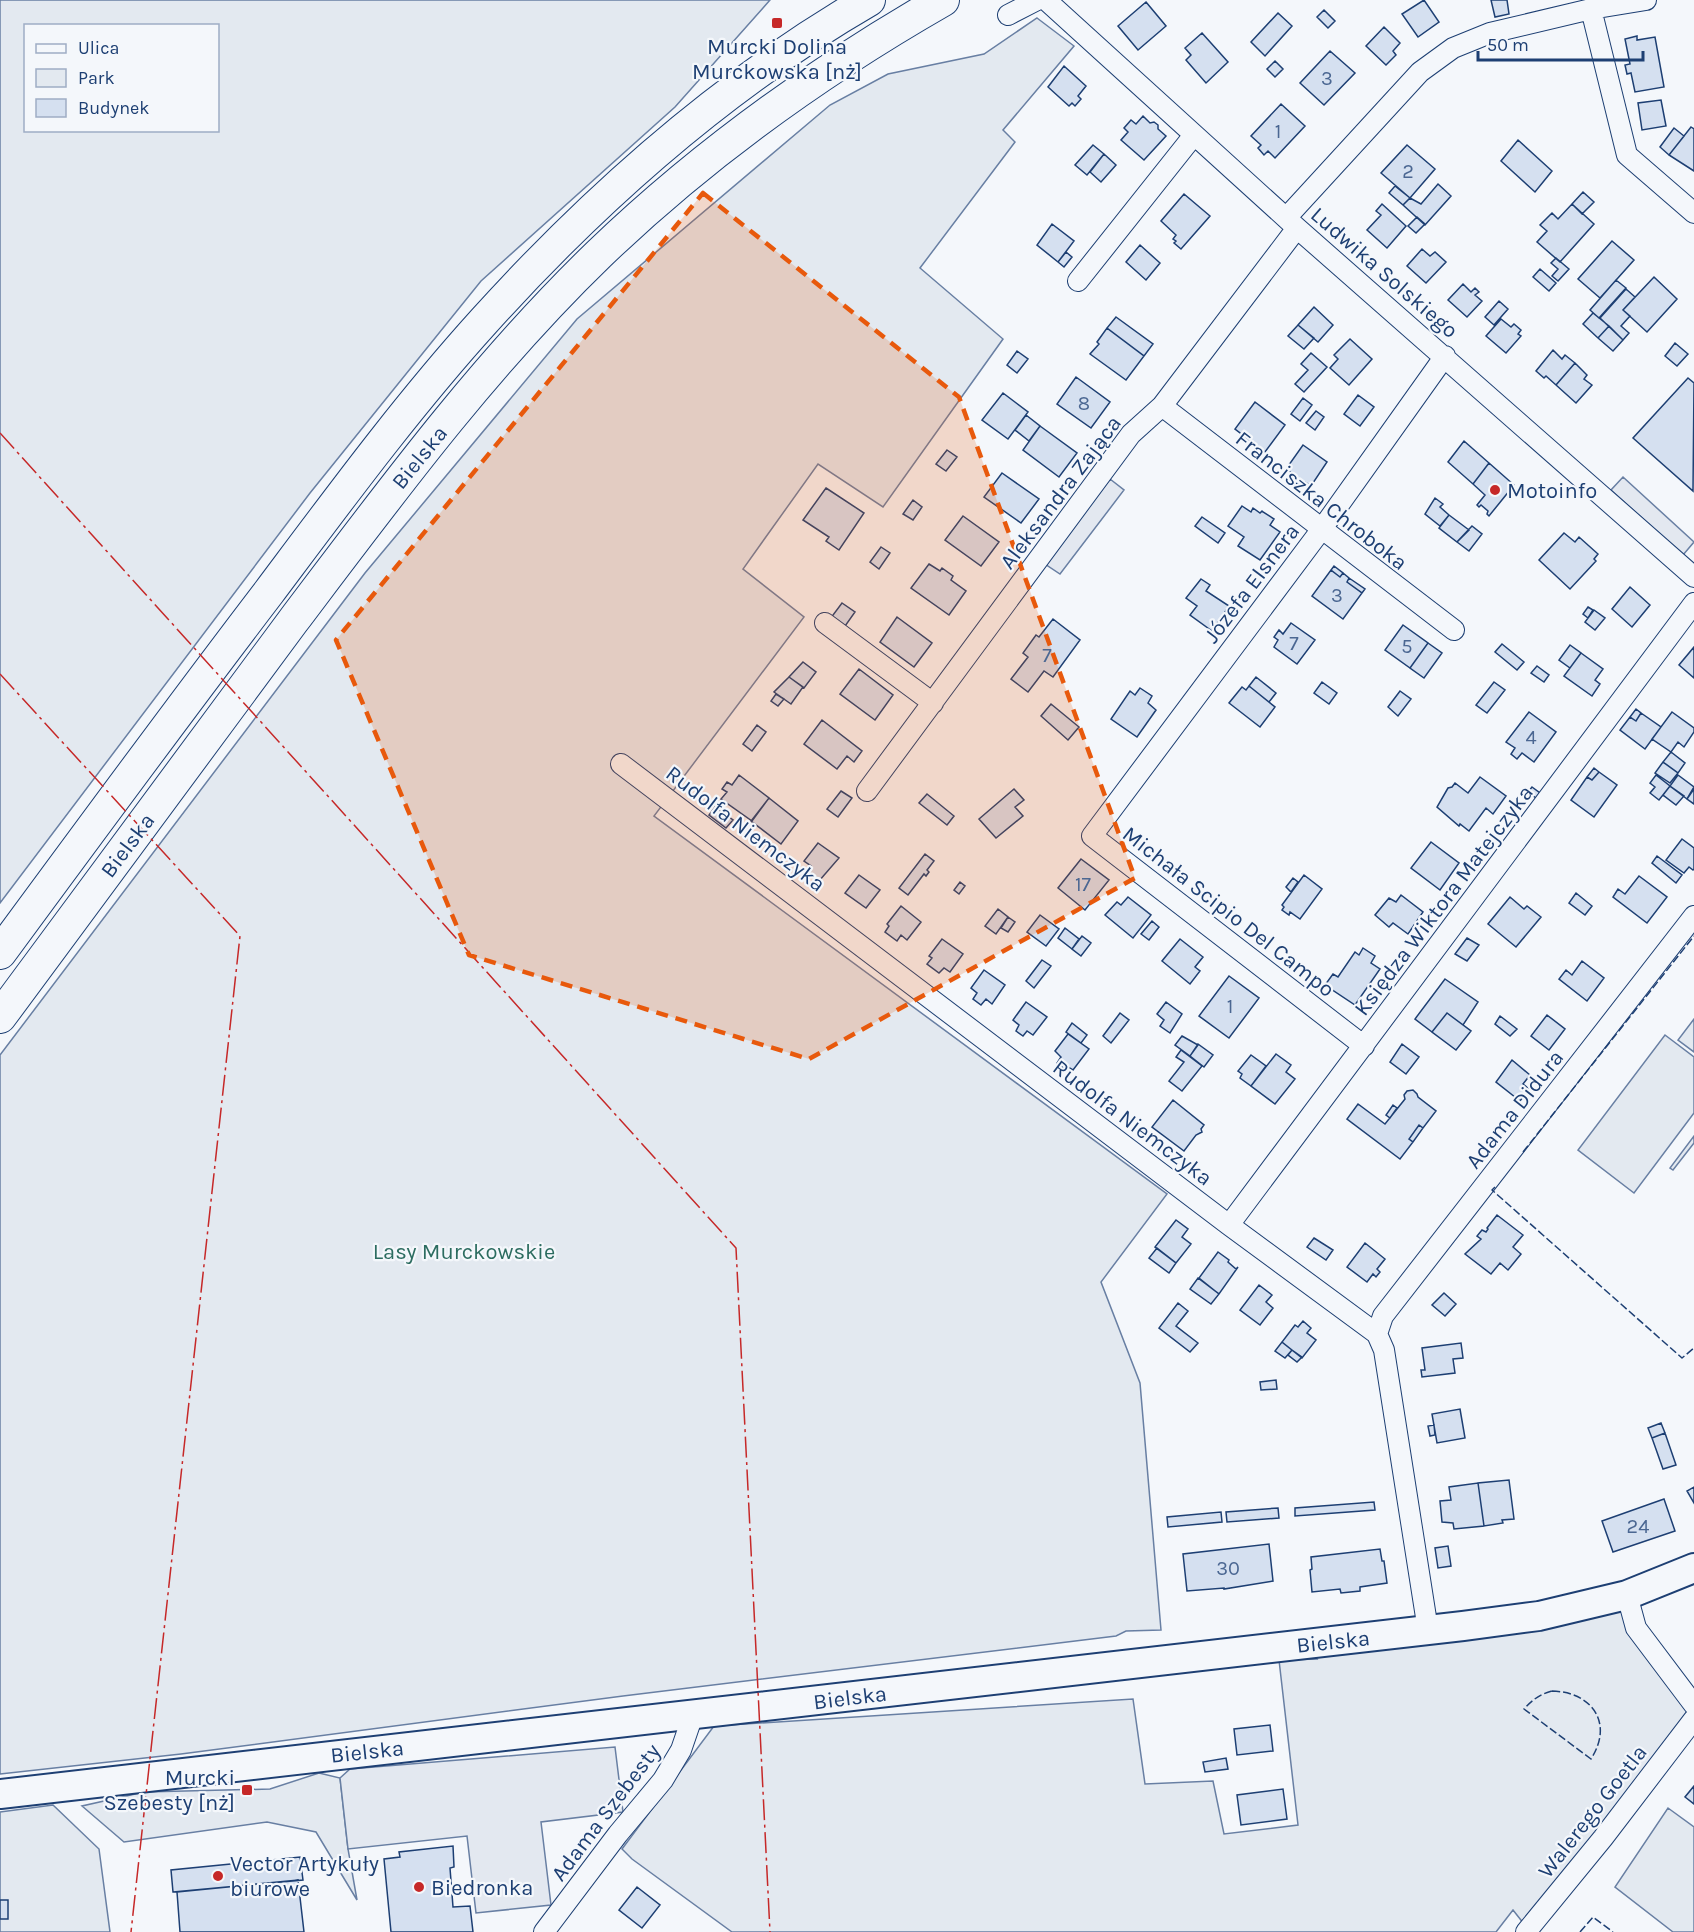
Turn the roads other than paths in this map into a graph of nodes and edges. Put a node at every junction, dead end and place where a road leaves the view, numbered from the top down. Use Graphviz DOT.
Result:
graph roads {
  1 [pos="869,0"];
  2 [pos="943,0"];
  3 [pos="1037,0"];
  4 [pos="1646,0"];
  5 [pos="1053,7"];
  6 [pos="1592,9"];
  7 [pos="1008,15"];
  8 [pos="1194,135"];
  9 [pos="1694,213"];
  10 [pos="1291,223"];
  11 [pos="1078,281"];
  12 [pos="1445,356"];
  13 [pos="1162,406"];
  14 [pos="1321,530"];
  15 [pos="1694,577"];
  16 [pos="1694,603"];
  17 [pos="825,623"];
  18 [pos="1454,630"];
  19 [pos="933,703"];
  20 [pos="621,764"];
  21 [pos="867,791"];
  22 [pos="1092,836"];
  23 [pos="1694,916"];
  24 [pos="0,953"];
  25 [pos="0,1017"];
  26 [pos="1364,1046"];
  27 [pos="1229,1225"];
  28 [pos="1377,1334"];
  29 [pos="1694,1568"];
  30 [pos="1627,1595"];
  31 [pos="1428,1630"];
  32 [pos="1694,1705"];
  33 [pos="693,1715"];
  34 [pos="1694,1719"];
  35 [pos="0,1794"];
  36 [pos="544,1932"];
  37 [pos="1526,1932"];
  1 -- 24 [label="main road, Bielska"];
  2 -- 25 [label="main road, Bielska"];
  3 -- 7 [label="street"];
  4 -- 6 [label="street, Aleksandra Zająca"];
  5 -- 8 [label="street, Ludwika Solskiego"];
  6 -- 9 [label="street"];
  6 -- 10 [label="street, Aleksandra Zająca"];
  8 -- 10 [label="street, Ludwika Solskiego"];
  8 -- 11 [label="street"];
  10 -- 12 [label="street, Ludwika Solskiego"];
  10 -- 13 [label="street, Aleksandra Zająca"];
  12 -- 14 [label="street, Józefa Elsnera"];
  12 -- 15 [label="street, Ludwika Solskiego"];
  13 -- 14 [label="street, Franciszka Chroboka"];
  13 -- 19 [label="street, Aleksandra Zająca"];
  14 -- 18 [label="street, Franciszka Chroboka"];
  14 -- 22 [label="street, Józefa Elsnera"];
  16 -- 26 [label="street, Księdza Wiktora Matejczyka"];
  17 -- 19 [label="street"];
  19 -- 21 [label="street, Aleksandra Zająca"];
  20 -- 27 [label="street, Rudolfa Niemczyka"];
  22 -- 26 [label="street, Michała Scipio Del Campo"];
  23 -- 28 [label="street, Adama Didura"];
  26 -- 27 [label="street, Księdza Wiktora Matejczyka"];
  27 -- 28 [label="street, Rudolfa Niemczyka"];
  28 -- 31 [label="street"];
  29 -- 30 [label="street, Bielska"];
  30 -- 31 [label="street, Bielska"];
  30 -- 32 [label="street"];
  31 -- 33 [label="street, Bielska"];
  33 -- 35 [label="street, Bielska"];
  33 -- 36 [label="street, Adama Szebesty"];
  34 -- 37 [label="street, Walerego Goetla"];
}
